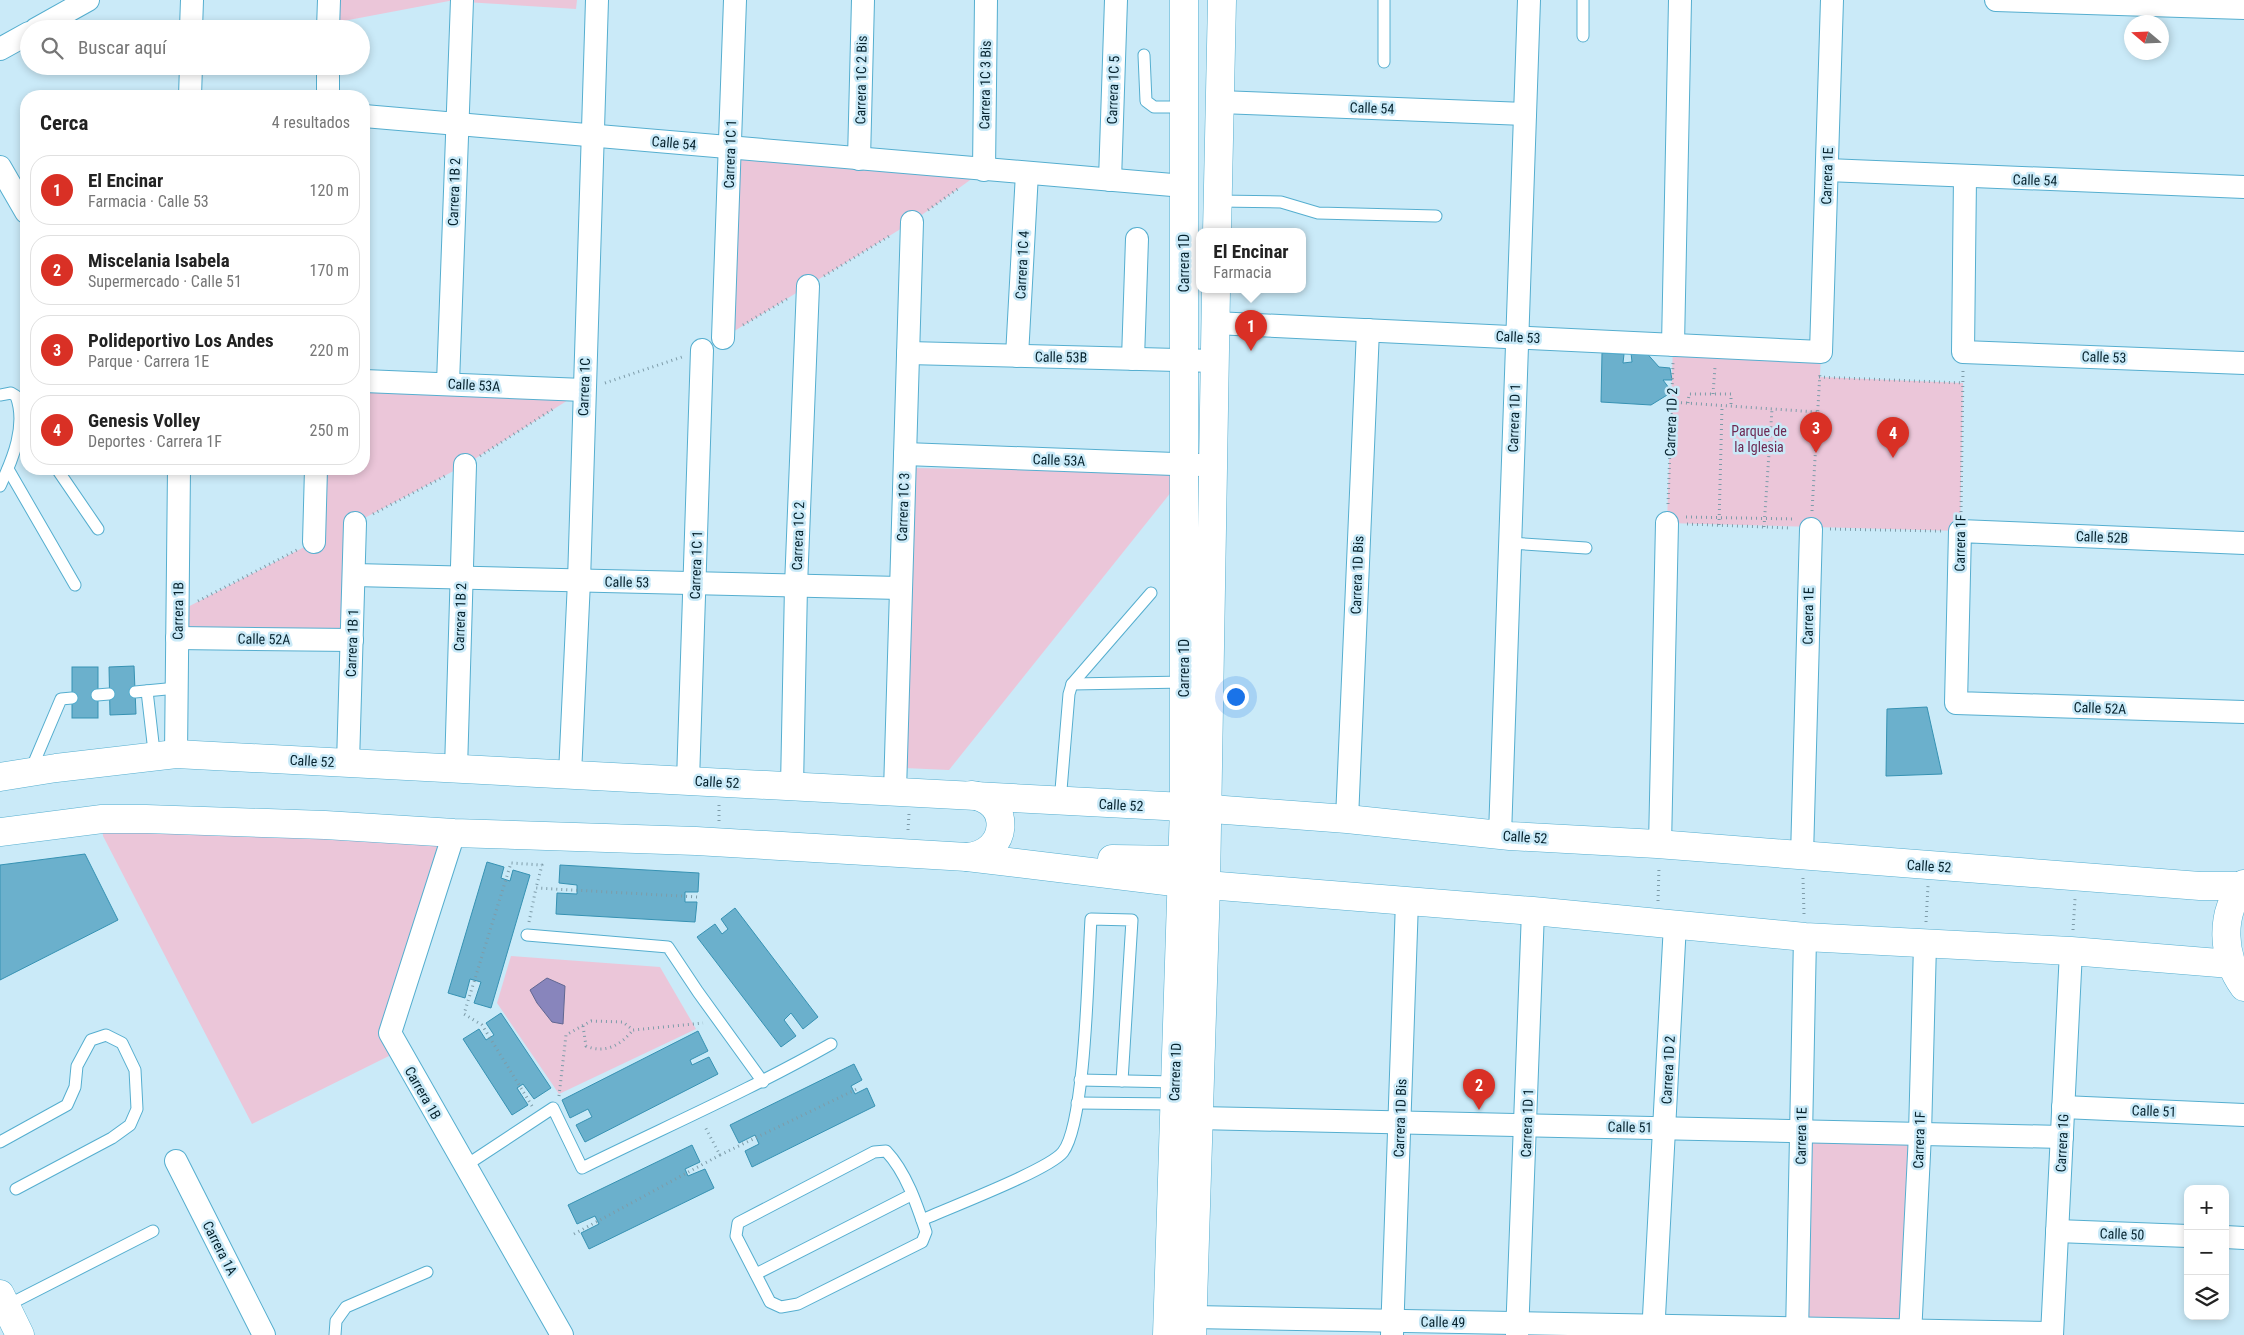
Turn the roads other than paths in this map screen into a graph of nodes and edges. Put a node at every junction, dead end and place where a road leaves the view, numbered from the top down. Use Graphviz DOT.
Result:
graph roads {
  1 [pos="88,0"];
  2 [pos="192,0"];
  3 [pos="329,0"];
  4 [pos="462,0"];
  5 [pos="597,0"];
  6 [pos="735,0"];
  7 [pos="863,0"];
  8 [pos="986,0"];
  9 [pos="1116,0"];
  10 [pos="1184,0"];
  11 [pos="1222,0"];
  12 [pos="1384,0"];
  13 [pos="1529,0"];
  14 [pos="1583,0"];
  15 [pos="1680,0"];
  16 [pos="1832,0"];
  17 [pos="1996,0"];
  18 [pos="63,6"];
  19 [pos="2244,8"];
  20 [pos="47,20"];
  21 [pos="192,20"];
  22 [pos="328,20"];
  23 [pos="1583,36"];
  24 [pos="20,38"];
  25 [pos="0,49"];
  26 [pos="1144,54"];
  27 [pos="1384,62"];
  28 [pos="190,75"];
  29 [pos="328,75"];
  30 [pos="190,90"];
  31 [pos="328,90"];
  32 [pos="1220,102"];
  33 [pos="1184,107"];
  34 [pos="1525,114"];
  35 [pos="370,117"];
  36 [pos="456,124"];
  37 [pos="593,136"];
  38 [pos="731,149"];
  39 [pos="859,159"];
  40 [pos="0,167"];
  41 [pos="984,170"];
  42 [pos="1827,170"];
  43 [pos="1027,173"];
  44 [pos="1965,177"];
  45 [pos="1110,180"];
  46 [pos="1184,186"];
  47 [pos="2244,187"];
  48 [pos="1218,201"];
  49 [pos="20,202"];
  50 [pos="1436,216"];
  51 [pos="912,222"];
  52 [pos="1217,228"];
  53 [pos="1137,240"];
  54 [pos="808,286"];
  55 [pos="1216,293"];
  56 [pos="1215,323"];
  57 [pos="1368,330"];
  58 [pos="1517,337"];
  59 [pos="722,338"];
  60 [pos="1673,345"];
  61 [pos="702,350"];
  62 [pos="1821,352"];
  63 [pos="908,354"];
  64 [pos="1017,356"];
  65 [pos="1133,359"];
  66 [pos="1184,361"];
  67 [pos="1214,361"];
  68 [pos="2244,363"];
  69 [pos="370,381"];
  70 [pos="448,383"];
  71 [pos="584,390"];
  72 [pos="0,395"];
  73 [pos="20,409"];
  74 [pos="20,429"];
  75 [pos="905,454"];
  76 [pos="1184,464"];
  77 [pos="1213,465"];
  78 [pos="465,466"];
  79 [pos="8,469"];
  80 [pos="62,475"];
  81 [pos="179,475"];
  82 [pos="316,475"];
  83 [pos="0,486"];
  84 [pos="1675,520"];
  85 [pos="355,523"];
  86 [pos="1805,528"];
  87 [pos="98,529"];
  88 [pos="1960,531"];
  89 [pos="314,542"];
  90 [pos="1510,543"];
  91 [pos="2244,543"];
  92 [pos="1586,548"];
  93 [pos="354,575"];
  94 [pos="461,578"];
  95 [pos="579,582"];
  96 [pos="696,583"];
  97 [pos="75,585"];
  98 [pos="796,586"];
  99 [pos="900,588"];
  100 [pos="1151,593"];
  101 [pos="177,638"];
  102 [pos="352,640"];
  103 [pos="1196,682"];
  104 [pos="1072,684"];
  105 [pos="176,688"];
  106 [pos="147,691"];
  107 [pos="135,692"];
  108 [pos="109,694"];
  109 [pos="97,695"];
  110 [pos="72,698"];
  111 [pos="1956,703"];
  112 [pos="2244,712"];
  113 [pos="166,755"];
  114 [pos="348,763"];
  115 [pos="456,768"];
  116 [pos="30,772"];
  117 [pos="570,774"];
  118 [pos="0,777"];
  119 [pos="688,781"];
  120 [pos="792,786"];
  121 [pos="902,792"];
  122 [pos="970,795"];
  123 [pos="1060,802"];
  124 [pos="1196,808"];
  125 [pos="1347,819"];
  126 [pos="0,832"];
  127 [pos="454,833"];
  128 [pos="1500,835"];
  129 [pos="1660,845"];
  130 [pos="1802,856"];
  131 [pos="967,857"];
  132 [pos="1190,876"];
  133 [pos="2243,885"];
  134 [pos="1407,901"];
  135 [pos="1534,911"];
  136 [pos="1666,923"];
  137 [pos="527,935"];
  138 [pos="1805,937"];
  139 [pos="1925,944"];
  140 [pos="2071,951"];
  141 [pos="2237,976"];
  142 [pos="831,1044"];
  143 [pos="1080,1080"];
  144 [pos="1122,1081"];
  145 [pos="763,1082"];
  146 [pos="1174,1093"];
  147 [pos="1077,1103"];
  148 [pos="2063,1107"];
  149 [pos="2244,1115"];
  150 [pos="1198,1118"];
  151 [pos="1400,1122"];
  152 [pos="1527,1125"];
  153 [pos="1666,1128"];
  154 [pos="1800,1131"];
  155 [pos="1920,1134"];
  156 [pos="2062,1137"];
  157 [pos="0,1142"];
  158 [pos="176,1162"];
  159 [pos="465,1166"];
  160 [pos="16,1189"];
  161 [pos="911,1195"];
  162 [pos="922,1220"];
  163 [pos="154,1231"];
  164 [pos="2057,1231"];
  165 [pos="2184,1236"];
  166 [pos="2229,1237"];
  167 [pos="2244,1238"];
  168 [pos="428,1272"];
  169 [pos="756,1274"];
  170 [pos="3,1300"];
  171 [pos="1192,1326"];
  172 [pos="1393,1328"];
  173 [pos="1517,1329"];
  174 [pos="1654,1330"];
  175 [pos="1797,1332"];
  176 [pos="1910,1333"];
  177 [pos="2052,1334"];
  178 [pos="20,1335"];
  179 [pos="264,1335"];
  180 [pos="335,1335"];
  181 [pos="562,1335"];
  182 [pos="1166,1335"];
  1 -- 18 [label="street"];
  2 -- 21 [label="street"];
  3 -- 22 [label="street"];
  4 -- 36 [label="street, Carrera 1B 2"];
  5 -- 37 [label="street, Carrera 1C"];
  6 -- 38 [label="street, Carrera 1C 1"];
  7 -- 39 [label="street, Carrera 1C 2 Bis"];
  8 -- 41 [label="street, Carrera 1C 3 Bis"];
  9 -- 45 [label="street, Carrera 1C 5"];
  10 -- 33 [label="main road, Carrera 1D"];
  11 -- 32 [label="main road"];
  12 -- 27 [label="lane"];
  13 -- 34 [label="street, Carrera 1D 1"];
  14 -- 23 [label="lane"];
  15 -- 60 [label="street"];
  16 -- 42 [label="street, Carrera 1E"];
  17 -- 19 [label="street"];
  18 -- 20 [label="street"];
  24 -- 25 [label="street"];
  26 -- 33 [label="lane"];
  28 -- 30 [label="street"];
  29 -- 31 [label="street"];
  32 -- 34 [label="street, Calle 54"];
  32 -- 48 [label="main road"];
  33 -- 46 [label="main road, Carrera 1D"];
  34 -- 58 [label="street, Carrera 1D 1"];
  35 -- 36 [label="street, Calle 54"];
  36 -- 37 [label="street, Calle 54"];
  36 -- 70 [label="street, Carrera 1B 2"];
  37 -- 38 [label="street, Calle 54"];
  37 -- 71 [label="street, Carrera 1C"];
  38 -- 39 [label="street, Calle 54"];
  38 -- 59 [label="street, Carrera 1C 1"];
  39 -- 41 [label="street, Calle 54"];
  40 -- 49 [label="street"];
  41 -- 43 [label="street, Calle 54"];
  42 -- 44 [label="street, Calle 54"];
  42 -- 62 [label="street, Carrera 1E"];
  43 -- 45 [label="street, Calle 54"];
  43 -- 64 [label="street, Carrera 1C 4"];
  44 -- 47 [label="street, Calle 54"];
  44 -- 68 [label="street, Calle 53"];
  45 -- 46 [label="street, Calle 54"];
  46 -- 66 [label="main road, Carrera 1D"];
  48 -- 50 [label="lane"];
  48 -- 52 [label="main road"];
  51 -- 63 [label="street, Carrera 1C 3"];
  53 -- 65 [label="street"];
  54 -- 98 [label="street, Carrera 1C 2"];
  55 -- 56 [label="main road, Carrera 1D"];
  56 -- 57 [label="street, Calle 53"];
  56 -- 67 [label="main road, Carrera 1D"];
  57 -- 58 [label="street, Calle 53"];
  57 -- 125 [label="street, Carrera 1D Bis"];
  58 -- 60 [label="street, Calle 53"];
  58 -- 90 [label="street, Carrera 1D 1"];
  60 -- 62 [label="street, Calle 53"];
  61 -- 96 [label="street, Carrera 1C 1"];
  63 -- 64 [label="street, Calle 53B"];
  63 -- 75 [label="street, Carrera 1C 3"];
  64 -- 65 [label="street, Calle 53B"];
  65 -- 66 [label="street, Calle 53B"];
  66 -- 67 [label="street, Calle 53B"];
  66 -- 76 [label="main road, Carrera 1D"];
  67 -- 77 [label="main road, Carrera 1D"];
  69 -- 70 [label="street, Calle 53A"];
  70 -- 71 [label="street, Calle 53A"];
  71 -- 95 [label="street, Carrera 1C"];
  72 -- 73 [label="lane"];
  74 -- 79 [label="lane"];
  75 -- 76 [label="street, Calle 53A"];
  75 -- 99 [label="street, Carrera 1C 3"];
  76 -- 77 [label="street, Calle 53A"];
  76 -- 103 [label="main road, Carrera 1D"];
  77 -- 103 [label="main road, Carrera 1D"];
  78 -- 94 [label="street, Carrera 1B 2"];
  79 -- 83 [label="lane"];
  79 -- 97 [label="lane"];
  80 -- 87 [label="lane"];
  81 -- 101 [label="street, Carrera 1B"];
  82 -- 89 [label="street"];
  84 -- 129 [label="street"];
  85 -- 93 [label="street, Carrera 1B 1"];
  86 -- 130 [label="street, Carrera 1E"];
  88 -- 91 [label="street, Calle 52B"];
  88 -- 111 [label="street, Carrera 1F"];
  90 -- 92 [label="lane"];
  90 -- 128 [label="street, Carrera 1D 1"];
  93 -- 94 [label="street, Calle 53"];
  93 -- 102 [label="street, Carrera 1B 1"];
  94 -- 95 [label="street, Calle 53"];
  94 -- 115 [label="street, Carrera 1B 2"];
  95 -- 96 [label="street, Calle 53"];
  95 -- 117 [label="street, Carrera 1C"];
  96 -- 98 [label="street, Calle 53"];
  96 -- 119 [label="street, Carrera 1C 1"];
  98 -- 99 [label="street, Calle 53"];
  98 -- 120 [label="street, Carrera 1C 2"];
  99 -- 121 [label="street, Carrera 1C 3"];
  100 -- 104 [label="lane"];
  101 -- 102 [label="street, Calle 52A"];
  101 -- 105 [label="street, Carrera 1B"];
  102 -- 114 [label="street, Carrera 1B 1"];
  103 -- 104 [label="lane"];
  103 -- 124 [label="main road, Carrera 1D"];
  104 -- 123 [label="lane"];
  105 -- 106 [label="lane"];
  105 -- 113 [label="street, Carrera 1B"];
  106 -- 107 [label="lane"];
  106 -- 113 [label="lane"];
  108 -- 109 [label="lane"];
  110 -- 116 [label="lane"];
  111 -- 112 [label="street, Calle 52A"];
  113 -- 114 [label="main road, Calle 52"];
  113 -- 116 [label="main road, Calle 52"];
  114 -- 115 [label="main road, Calle 52"];
  115 -- 117 [label="main road, Calle 52"];
  116 -- 118 [label="main road, Calle 52"];
  117 -- 119 [label="main road, Calle 52"];
  119 -- 120 [label="main road, Calle 52"];
  120 -- 121 [label="main road, Calle 52"];
  121 -- 122 [label="main road, Calle 52"];
  122 -- 123 [label="main road, Calle 52"];
  122 -- 131 [label="main road"];
  123 -- 124 [label="main road, Calle 52"];
  124 -- 125 [label="main road, Calle 52"];
  124 -- 132 [label="main road, Carrera 1D"];
  125 -- 128 [label="main road, Calle 52"];
  126 -- 127 [label="main road"];
  127 -- 131 [label="main road"];
  127 -- 159 [label="street, Carrera 1B"];
  128 -- 129 [label="main road, Calle 52"];
  129 -- 130 [label="main road, Calle 52"];
  130 -- 133 [label="main road, Calle 52"];
  131 -- 132 [label="main road"];
  132 -- 134 [label="main road"];
  132 -- 146 [label="main road, Carrera 1D"];
  132 -- 150 [label="main road, Carrera 1D"];
  133 -- 141 [label="main road"];
  134 -- 135 [label="main road"];
  134 -- 151 [label="street, Carrera 1D Bis"];
  135 -- 136 [label="main road"];
  135 -- 152 [label="street, Carrera 1D 1"];
  136 -- 138 [label="main road"];
  136 -- 153 [label="street, Carrera 1D 2"];
  137 -- 145 [label="lane"];
  138 -- 139 [label="main road"];
  138 -- 154 [label="street, Carrera 1E"];
  139 -- 140 [label="main road"];
  139 -- 155 [label="street, Carrera 1F"];
  140 -- 141 [label="main road"];
  140 -- 148 [label="street, Carrera 1G"];
  142 -- 145 [label="lane"];
  143 -- 144 [label="lane"];
  143 -- 144 [label="lane"];
  143 -- 147 [label="lane"];
  144 -- 146 [label="lane"];
  145 -- 159 [label="lane"];
  146 -- 147 [label="lane"];
  146 -- 182 [label="main road, Carrera 1D"];
  147 -- 162 [label="lane"];
  148 -- 149 [label="street, Calle 51"];
  148 -- 156 [label="street, Carrera 1G"];
  150 -- 151 [label="street, Calle 51"];
  150 -- 171 [label="main road, Carrera 1D"];
  151 -- 152 [label="street, Calle 51"];
  151 -- 172 [label="street, Carrera 1D Bis"];
  152 -- 153 [label="street, Calle 51"];
  152 -- 173 [label="street, Carrera 1D 1"];
  153 -- 154 [label="street, Calle 51"];
  153 -- 174 [label="street, Carrera 1D 2"];
  154 -- 155 [label="street, Calle 51"];
  154 -- 175 [label="street, Carrera 1E"];
  155 -- 156 [label="street, Calle 51"];
  155 -- 176 [label="street, Carrera 1F"];
  156 -- 164 [label="street, Carrera 1G"];
  157 -- 160 [label="lane"];
  158 -- 179 [label="street, Carrera 1A"];
  159 -- 181 [label="street, Carrera 1B"];
  161 -- 162 [label="lane"];
  161 -- 169 [label="lane"];
  161 -- 169 [label="lane"];
  162 -- 169 [label="lane"];
  163 -- 170 [label="lane"];
  164 -- 165 [label="street, Calle 50"];
  164 -- 177 [label="street, Carrera 1G"];
  166 -- 167 [label="street"];
  168 -- 180 [label="lane"];
  170 -- 178 [label="main road"];
  171 -- 172 [label="street, Calle 49"];
  172 -- 173 [label="street, Calle 49"];
  173 -- 174 [label="street, Calle 49"];
  174 -- 175 [label="street, Calle 49"];
  175 -- 176 [label="street, Calle 49"];
  176 -- 177 [label="street, Calle 49"];
}
